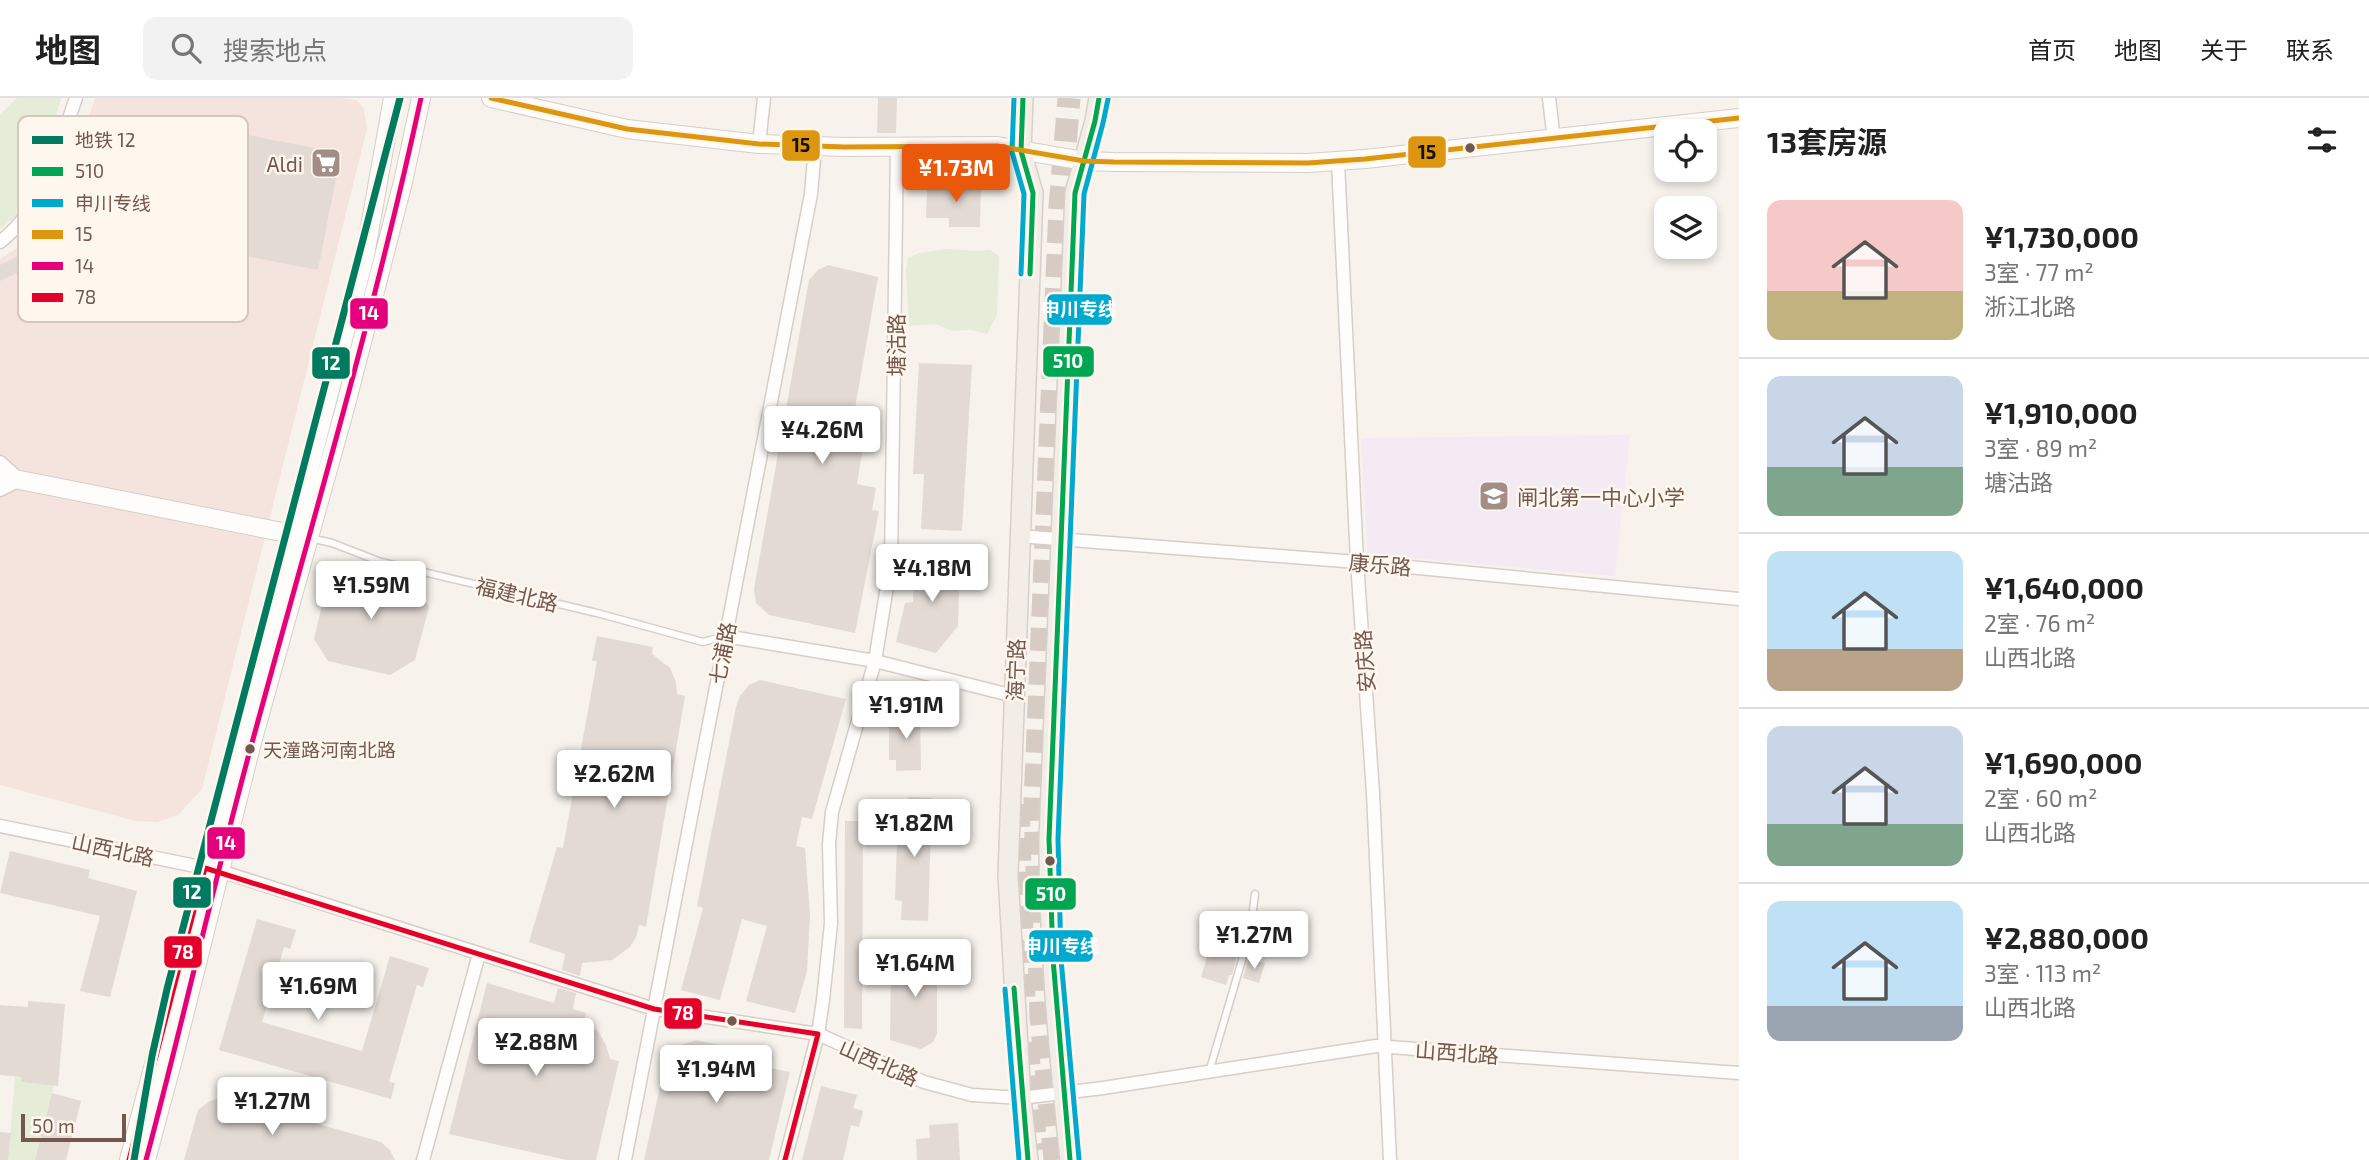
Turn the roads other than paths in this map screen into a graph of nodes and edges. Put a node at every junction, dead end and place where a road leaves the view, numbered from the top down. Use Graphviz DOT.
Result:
graph roads {
  1 [pos="76,98"];
  2 [pos="393,98"];
  3 [pos="421,98"];
  4 [pos="491,98"];
  5 [pos="764,98"];
  6 [pos="1023,98"];
  7 [pos="1099,98"];
  8 [pos="1549,98"];
  9 [pos="69,116"];
  10 [pos="1739,118"];
  11 [pos="1554,140"];
  12 [pos="759,144"];
  13 [pos="815,146"];
  14 [pos="897,147"];
  15 [pos="1021,151"];
  16 [pos="1084,161"];
  17 [pos="1338,162"];
  18 [pos="18,227"];
  19 [pos="0,242"];
  20 [pos="0,463"];
  21 [pos="0,476"];
  22 [pos="20,480"];
  23 [pos="0,490"];
  24 [pos="300,536"];
  25 [pos="1019,536"];
  26 [pos="1060,539"];
  27 [pos="1357,562"];
  28 [pos="1739,599"];
  29 [pos="725,636"];
  30 [pos="875,661"];
  31 [pos="1014,696"];
  32 [pos="0,825"];
  33 [pos="212,870"];
  34 [pos="1255,894"];
  35 [pos="479,954"];
  36 [pos="654,1009"];
  37 [pos="818,1034"];
  38 [pos="1384,1046"];
  39 [pos="1209,1072"];
  40 [pos="1739,1073"];
  41 [pos="1063,1093"];
  42 [pos="1021,1098"];
  43 [pos="129,1160"];
  44 [pos="146,1160"];
  45 [pos="423,1160"];
  46 [pos="625,1160"];
  47 [pos="785,1160"];
  48 [pos="1028,1160"];
  49 [pos="1070,1160"];
  50 [pos="1390,1160"];
  1 -- 9 [label="street"];
  2 -- 24 [label="main road"];
  3 -- 24 [label="main road"];
  4 -- 12 [label="main road"];
  5 -- 12 [label="street"];
  6 -- 15 [label="main road, 海宁路"];
  7 -- 16 [label="main road, 海宁路"];
  8 -- 11 [label="street"];
  10 -- 11 [label="main road"];
  11 -- 17 [label="main road"];
  12 -- 13 [label="main road"];
  13 -- 14 [label="main road"];
  13 -- 29 [label="street, 七浦路"];
  14 -- 15 [label="main road"];
  14 -- 30 [label="street, 塘沽路"];
  15 -- 16 [label="main road"];
  15 -- 25 [label="main road, 海宁路"];
  16 -- 17 [label="main road"];
  16 -- 26 [label="main road, 海宁路"];
  17 -- 27 [label="street, 安庆路"];
  18 -- 19 [label="street"];
  20 -- 22 [label="street, 福建北路"];
  21 -- 22 [label="main road, 福建北路"];
  22 -- 23 [label="street"];
  22 -- 24 [label="main road, 福建北路"];
  24 -- 29 [label="lane, 福建北路"];
  24 -- 33 [label="main road"];
  25 -- 26 [label="street, 康乐路"];
  25 -- 31 [label="main road, 海宁路"];
  26 -- 27 [label="street, 康乐路"];
  26 -- 41 [label="main road, 海宁路"];
  27 -- 28 [label="street, 康乐路"];
  27 -- 38 [label="street, 安庆路"];
  29 -- 30 [label="street, 福建北路"];
  29 -- 36 [label="street, 七浦路"];
  30 -- 31 [label="street, 福建北路"];
  30 -- 37 [label="street, 塘沽路"];
  31 -- 42 [label="main road, 海宁路"];
  32 -- 33 [label="street, 山西北路"];
  33 -- 35 [label="street, 山西北路"];
  33 -- 43 [label="main road"];
  33 -- 44 [label="main road"];
  34 -- 39 [label="lane"];
  35 -- 36 [label="street, 山西北路"];
  35 -- 45 [label="street"];
  36 -- 37 [label="street, 山西北路"];
  36 -- 46 [label="street, 七浦路"];
  37 -- 42 [label="street, 山西北路"];
  37 -- 47 [label="street, 塘沽路"];
  38 -- 39 [label="street, 山西北路"];
  38 -- 40 [label="street, 山西北路"];
  38 -- 50 [label="street, 安庆路"];
  39 -- 41 [label="street, 山西北路"];
  41 -- 42 [label="street, 山西北路"];
  41 -- 49 [label="main road, 海宁路"];
  42 -- 48 [label="main road, 海宁路"];
}
